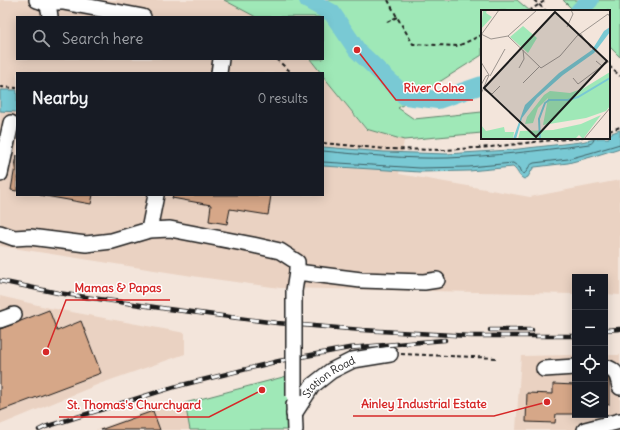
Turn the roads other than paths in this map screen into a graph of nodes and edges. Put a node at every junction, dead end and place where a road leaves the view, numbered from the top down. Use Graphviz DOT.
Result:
graph roads {
  1 [pos="40,1"];
  2 [pos="50,16"];
  3 [pos="138,16"];
  4 [pos="221,60"];
  5 [pos="219,72"];
  6 [pos="11,123"];
  7 [pos="3,147"];
  8 [pos="0,174"];
  9 [pos="156,196"];
  10 [pos="149,230"];
  11 [pos="0,233"];
  12 [pos="297,272"];
  13 [pos="437,280"];
  14 [pos="390,354"];
  15 [pos="572,367"];
  16 [pos="608,368"];
  17 [pos="544,369"];
  18 [pos="620,388"];
  19 [pos="294,414"];
  20 [pos="620,421"];
  21 [pos="295,430"];
  22 [pos="586,430"];
  1 -- 2 [label="street"];
  1 -- 3 [label="street"];
  4 -- 5 [label="street"];
  6 -- 7 [label="street"];
  7 -- 8 [label="street"];
  9 -- 10 [label="street"];
  10 -- 11 [label="street"];
  10 -- 12 [label="street"];
  12 -- 13 [label="street"];
  12 -- 19 [label="street, bridge"];
  14 -- 19 [label="street, Station Road"];
  15 -- 17 [label="street"];
  16 -- 18 [label="street"];
  19 -- 21 [label="street"];
  20 -- 22 [label="street"];
}
